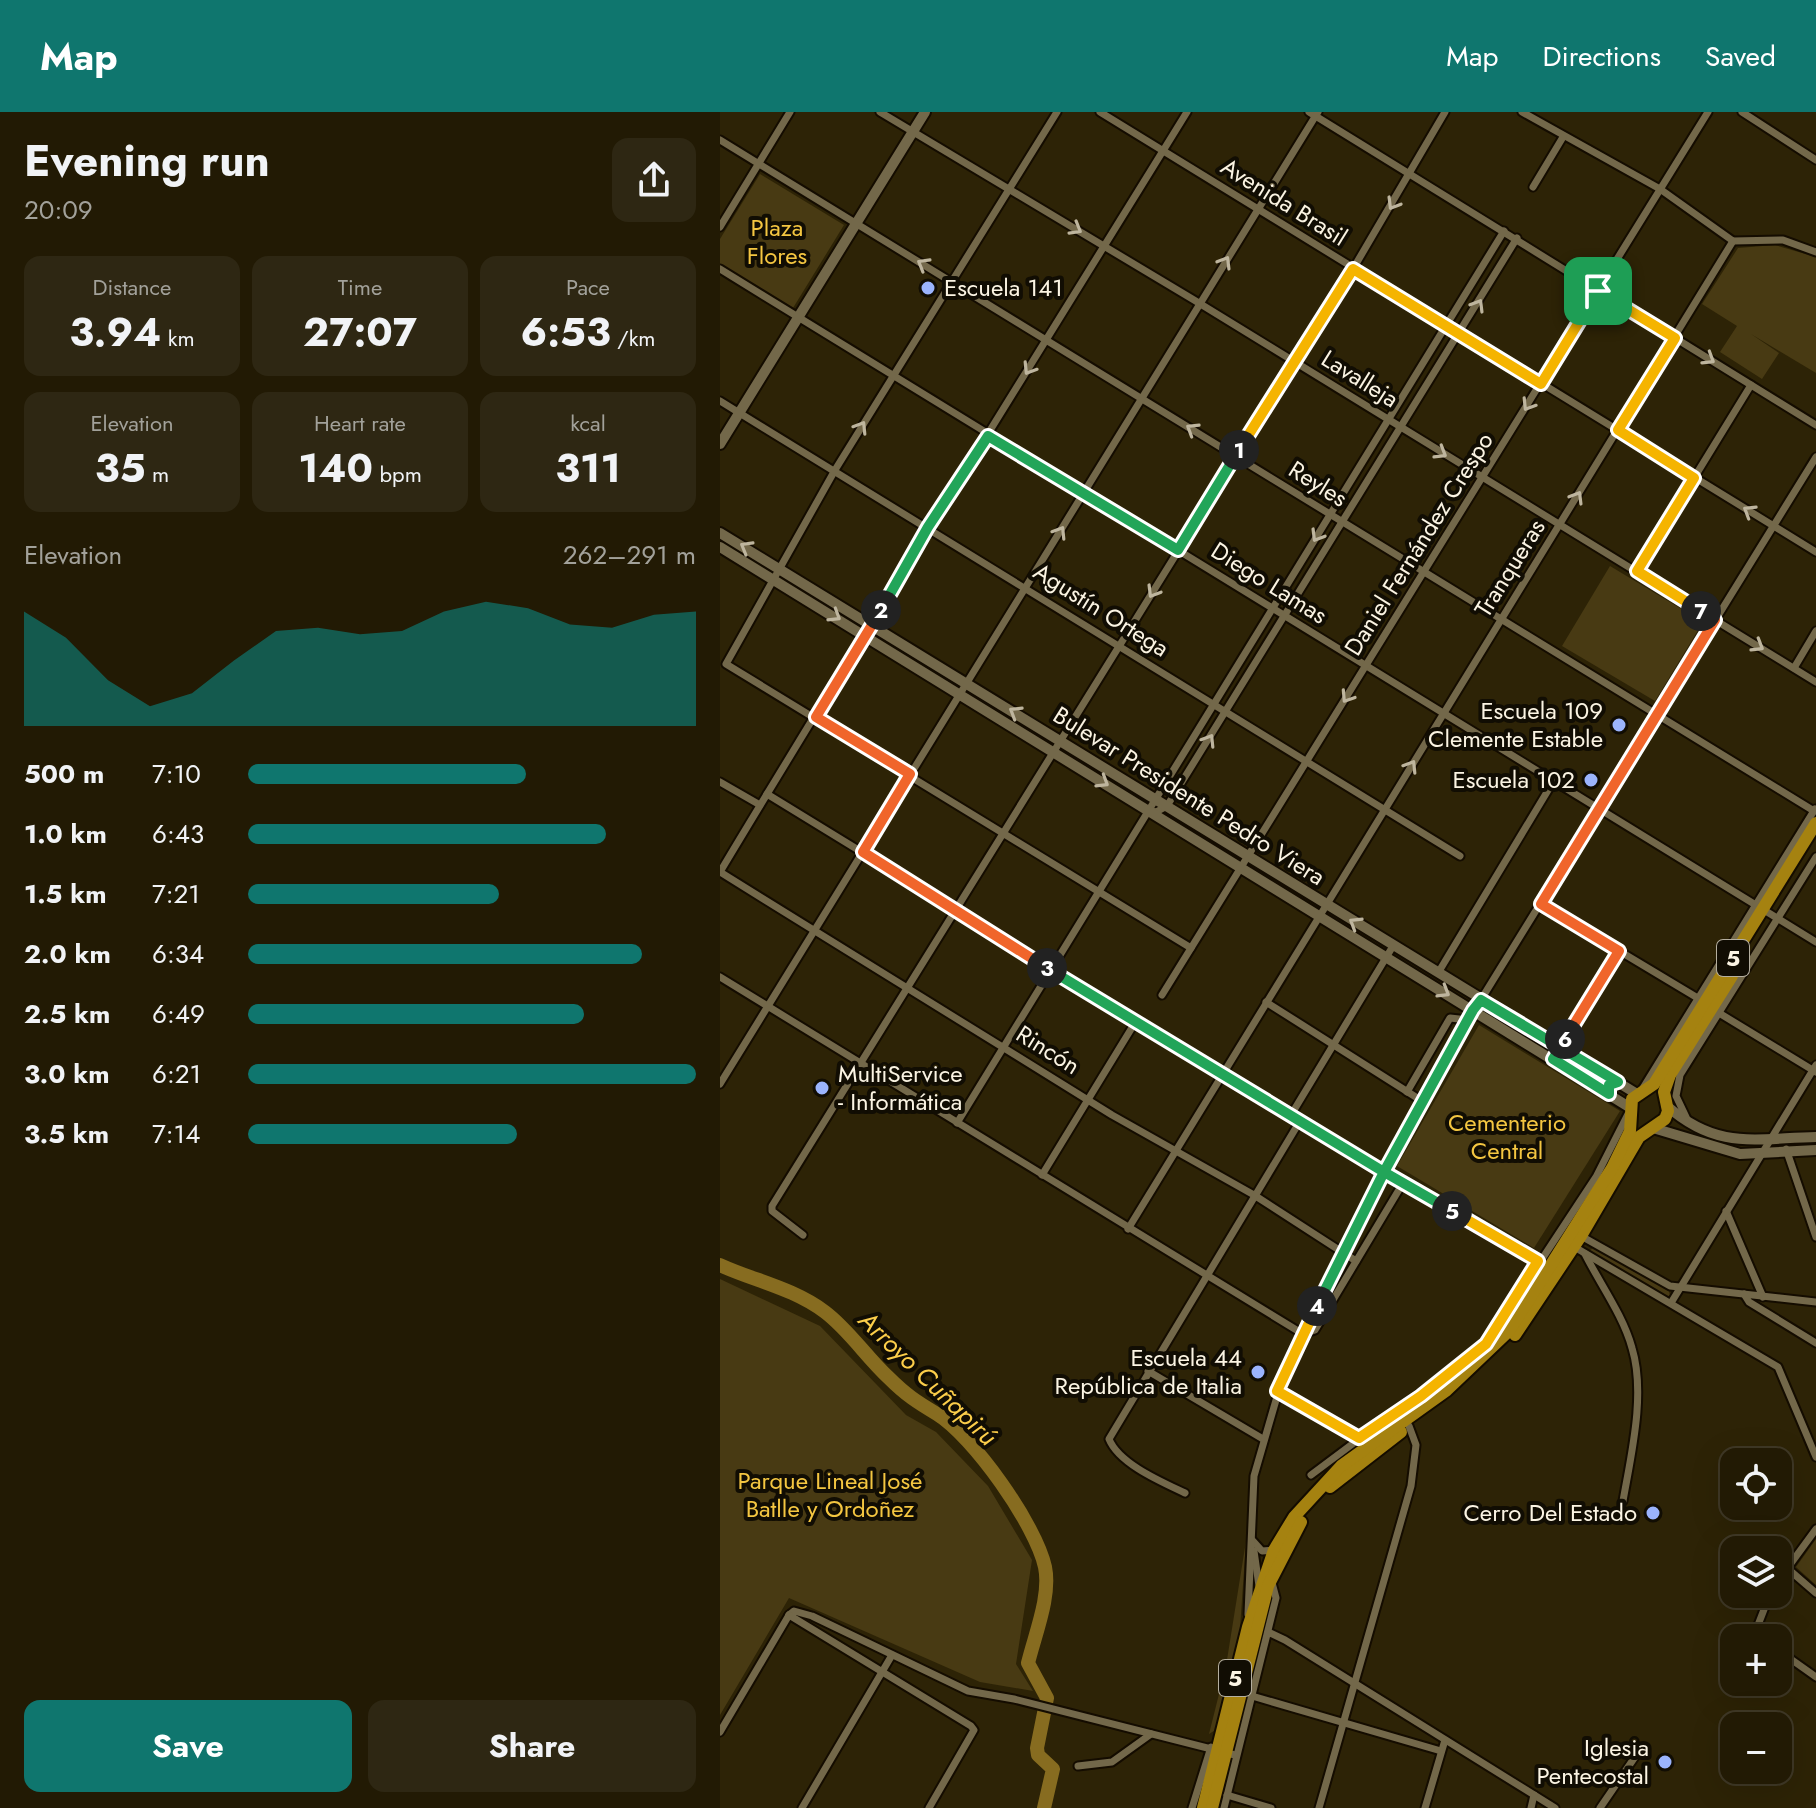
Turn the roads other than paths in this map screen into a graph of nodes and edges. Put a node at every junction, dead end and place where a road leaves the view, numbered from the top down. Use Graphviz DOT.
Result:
graph roads {
  1 [pos="790,112"];
  2 [pos="880,112"];
  3 [pos="925,112"];
  4 [pos="1057,112"];
  5 [pos="1100,112"];
  6 [pos="1187,112"];
  7 [pos="1445,112"];
  8 [pos="1522,112"];
  9 [pos="1708,112"];
  10 [pos="1742,112"];
  11 [pos="1314,113"];
  12 [pos="913,131"];
  13 [pos="1563,137"];
  14 [pos="720,140"];
  15 [pos="1163,151"];
  16 [pos="1816,160"];
  17 [pos="759,163"];
  18 [pos="1411,174"];
  19 [pos="1533,187"];
  20 [pos="1009,189"];
  21 [pos="1660,189"];
  22 [pos="1258,209"];
  23 [pos="855,224"];
  24 [pos="720,227"];
  25 [pos="1504,231"];
  26 [pos="1517,238"];
  27 [pos="1733,241"];
  28 [pos="1105,246"];
  29 [pos="1816,252"];
  30 [pos="720,269"];
  31 [pos="1353,269"];
  32 [pos="950,279"];
  33 [pos="1598,291"];
  34 [pos="1200,304"];
  35 [pos="797,319"];
  36 [pos="1446,326"];
  37 [pos="1460,335"];
  38 [pos="1675,338"];
  39 [pos="1047,340"];
  40 [pos="1295,361"];
  41 [pos="892,377"];
  42 [pos="1541,384"];
  43 [pos="1751,385"];
  44 [pos="1142,398"];
  45 [pos="720,401"];
  46 [pos="739,413"];
  47 [pos="1388,420"];
  48 [pos="1816,425"];
  49 [pos="1401,428"];
  50 [pos="1618,430"];
  51 [pos="988,436"];
  52 [pos="720,444"];
  53 [pos="1235,457"];
  54 [pos="1816,457"];
  55 [pos="835,470"];
  56 [pos="1483,478"];
  57 [pos="1694,478"];
  58 [pos="1084,492"];
  59 [pos="1330,515"];
  60 [pos="1343,523"];
  61 [pos="1560,525"];
  62 [pos="1772,526"];
  63 [pos="928,527"];
  64 [pos="720,533"];
  65 [pos="720,547"];
  66 [pos="1178,550"];
  67 [pos="1816,552"];
  68 [pos="780,567"];
  69 [pos="1637,571"];
  70 [pos="1425,572"];
  71 [pos="775,579"];
  72 [pos="1026,587"];
  73 [pos="1273,610"];
  74 [pos="1285,617"];
  75 [pos="1502,619"];
  76 [pos="1715,620"];
  77 [pos="873,625"];
  78 [pos="1816,631"];
  79 [pos="866,635"];
  80 [pos="1120,646"];
  81 [pos="1367,667"];
  82 [pos="1794,668"];
  83 [pos="967,682"];
  84 [pos="1816,682"];
  85 [pos="960,693"];
  86 [pos="1215,704"];
  87 [pos="1227,711"];
  88 [pos="1444,714"];
  89 [pos="1657,714"];
  90 [pos="816,717"];
  91 [pos="1060,740"];
  92 [pos="1053,752"];
  93 [pos="1307,759"];
  94 [pos="910,774"];
  95 [pos="720,782"];
  96 [pos="1553,782"];
  97 [pos="767,794"];
  98 [pos="1154,799"];
  99 [pos="760,805"];
  100 [pos="1167,806"];
  101 [pos="1384,809"];
  102 [pos="1148,810"];
  103 [pos="1598,811"];
  104 [pos="1815,814"];
  105 [pos="1004,832"];
  106 [pos="1816,839"];
  107 [pos="863,852"];
  108 [pos="1460,856"];
  109 [pos="1816,857"];
  110 [pos="1250,858"];
  111 [pos="1243,869"];
  112 [pos="720,872"];
  113 [pos="1099,891"];
  114 [pos="1326,904"];
  115 [pos="1541,904"];
  116 [pos="956,911"];
  117 [pos="1767,912"];
  118 [pos="1319,915"];
  119 [pos="816,929"];
  120 [pos="1816,942"];
  121 [pos="1393,946"];
  122 [pos="1191,948"];
  123 [pos="1619,951"];
  124 [pos="1387,957"];
  125 [pos="1050,970"];
  126 [pos="1438,973"];
  127 [pos="720,977"];
  128 [pos="909,987"];
  129 [pos="1162,995"];
  130 [pos="1696,997"];
  131 [pos="1481,1000"];
  132 [pos="1266,1002"];
  133 [pos="768,1006"];
  134 [pos="1719,1013"];
  135 [pos="1471,1015"];
  136 [pos="1136,1021"];
  137 [pos="1003,1045"];
  138 [pos="1333,1046"];
  139 [pos="1560,1047"];
  140 [pos="1553,1059"];
  141 [pos="862,1065"];
  142 [pos="1815,1069"];
  143 [pos="1223,1074"];
  144 [pos="1618,1082"];
  145 [pos="720,1084"];
  146 [pos="1407,1092"];
  147 [pos="1642,1092"];
  148 [pos="1609,1094"];
  149 [pos="1087,1099"];
  150 [pos="1422,1101"];
  151 [pos="1666,1102"];
  152 [pos="1630,1112"];
  153 [pos="1291,1115"];
  154 [pos="1300,1121"];
  155 [pos="957,1123"];
  156 [pos="1690,1123"];
  157 [pos="1651,1128"];
  158 [pos="1816,1137"];
  159 [pos="1769,1141"];
  160 [pos="1785,1144"];
  161 [pos="1816,1150"];
  162 [pos="1175,1151"];
  163 [pos="1759,1154"];
  164 [pos="1384,1172"];
  165 [pos="1042,1175"];
  166 [pos="1403,1183"];
  167 [pos="1254,1195"];
  168 [pos="1371,1198"];
  169 [pos="1389,1208"];
  170 [pos="1726,1211"];
  171 [pos="1357,1227"];
  172 [pos="1128,1229"];
  173 [pos="803,1235"];
  174 [pos="1372,1236"];
  175 [pos="1816,1237"];
  176 [pos="1576,1242"];
  177 [pos="1343,1253"];
  178 [pos="1356,1261"];
  179 [pos="1538,1261"];
  180 [pos="1206,1275"];
  181 [pos="1679,1288"];
  182 [pos="1744,1294"];
  183 [pos="1763,1297"];
  184 [pos="1816,1302"];
  185 [pos="1671,1303"];
  186 [pos="1303,1334"];
  187 [pos="1816,1343"];
  188 [pos="1493,1348"];
  189 [pos="1474,1355"];
  190 [pos="1148,1371"];
  191 [pos="1277,1391"];
  192 [pos="1409,1426"];
  193 [pos="1359,1438"];
  194 [pos="1263,1439"];
  195 [pos="1816,1457"];
  196 [pos="1311,1475"];
  197 [pos="1185,1493"];
  198 [pos="1623,1501"];
  199 [pos="1816,1529"];
  200 [pos="1253,1541"];
  201 [pos="1274,1550"];
  202 [pos="1792,1561"];
  203 [pos="1792,1572"];
  204 [pos="1271,1579"];
  205 [pos="1260,1587"];
  206 [pos="1816,1593"];
  207 [pos="1263,1607"];
  208 [pos="789,1615"];
  209 [pos="1248,1627"];
  210 [pos="1268,1632"];
  211 [pos="892,1655"];
  212 [pos="1792,1660"];
  213 [pos="883,1671"];
  214 [pos="1816,1677"];
  215 [pos="1354,1683"];
  216 [pos="1252,1696"];
  217 [pos="1343,1723"];
  218 [pos="720,1732"];
  219 [pos="1151,1734"];
  220 [pos="1445,1740"];
  221 [pos="1222,1751"];
  222 [pos="1441,1751"];
  223 [pos="1639,1751"];
  224 [pos="1078,1766"];
  225 [pos="1227,1795"];
  226 [pos="1534,1795"];
  227 [pos="802,1808"];
  228 [pos="929,1808"];
  229 [pos="1192,1808"];
  230 [pos="1203,1808"];
  231 [pos="1212,1808"];
  232 [pos="1224,1808"];
  233 [pos="1271,1808"];
  234 [pos="1319,1808"];
  235 [pos="1425,1808"];
  236 [pos="1531,1808"];
  237 [pos="1555,1808"];
  238 [pos="1600,1808"];
  1 -- 17 [label="street"];
  2 -- 12 [label="street, Lavalleja"];
  3 -- 12 [label="street"];
  4 -- 20 [label="street"];
  5 -- 15 [label="street, Avenida Brasil"];
  6 -- 15 [label="street"];
  7 -- 18 [label="street"];
  8 -- 13 [label="street"];
  9 -- 21 [label="street, Daniel Fernández Crespo"];
  10 -- 16 [label="street"];
  11 -- 18 [label="street"];
  11 -- 22 [label="street"];
  12 -- 20 [label="street, Lavalleja"];
  12 -- 23 [label="street"];
  13 -- 19 [label="street"];
  13 -- 21 [label="street"];
  14 -- 17 [label="street, Reyles"];
  15 -- 22 [label="street, Avenida Brasil"];
  15 -- 28 [label="street"];
  17 -- 23 [label="street, Reyles"];
  17 -- 24 [label="street"];
  18 -- 25 [label="street"];
  18 -- 31 [label="street, one-way"];
  20 -- 28 [label="street, Lavalleja, one-way"];
  20 -- 32 [label="street"];
  21 -- 27 [label="street"];
  21 -- 33 [label="street, Daniel Fernández Crespo"];
  22 -- 31 [label="street, Avenida Brasil"];
  34 -- 22 [label="street, one-way"];
  32 -- 23 [label="street, Reyles, one-way"];
  23 -- 35 [label="street"];
  25 -- 26 [label="street"];
  25 -- 36 [label="street"];
  26 -- 33 [label="street"];
  37 -- 26 [label="street, one-way"];
  27 -- 29 [label="street"];
  27 -- 38 [label="street, Tranqueras"];
  28 -- 34 [label="street, Lavalleja"];
  28 -- 39 [label="street"];
  30 -- 35 [label="street, Diego Lamas"];
  31 -- 36 [label="street, Avenida Brasil"];
  31 -- 40 [label="street"];
  32 -- 39 [label="street, Reyles"];
  32 -- 41 [label="street"];
  33 -- 38 [label="street"];
  33 -- 42 [label="street, Daniel Fernández Crespo"];
  34 -- 40 [label="street, Lavalleja"];
  34 -- 44 [label="street"];
  35 -- 41 [label="street, Diego Lamas"];
  35 -- 46 [label="street"];
  36 -- 37 [label="street, Avenida Brasil"];
  36 -- 47 [label="street"];
  37 -- 42 [label="street, Avenida Brasil"];
  37 -- 49 [label="street"];
  38 -- 43 [label="street, one-way"];
  38 -- 50 [label="street, Tranqueras"];
  39 -- 44 [label="street, Reyles"];
  39 -- 51 [label="street, one-way"];
  40 -- 47 [label="street, Lavalleja"];
  40 -- 53 [label="street"];
  41 -- 51 [label="street, Diego Lamas"];
  55 -- 41 [label="street, one-way"];
  42 -- 50 [label="street, Avenida Brasil"];
  42 -- 56 [label="street, Daniel Fernández Crespo, one-way"];
  43 -- 48 [label="street"];
  43 -- 57 [label="street"];
  53 -- 44 [label="street, Reyles, one-way"];
  44 -- 58 [label="street"];
  45 -- 46 [label="street, Agustín Ortega"];
  46 -- 52 [label="street"];
  46 -- 55 [label="street, Agustín Ortega"];
  47 -- 49 [label="street, Lavalleja"];
  47 -- 59 [label="street"];
  49 -- 56 [label="street, Lavalleja, one-way"];
  49 -- 60 [label="street"];
  50 -- 57 [label="street, Avenida Brasil"];
  61 -- 50 [label="street, Tranqueras, one-way"];
  51 -- 58 [label="street, Diego Lamas"];
  51 -- 63 [label="street"];
  53 -- 59 [label="street, Reyles"];
  53 -- 66 [label="street"];
  54 -- 62 [label="street"];
  55 -- 63 [label="street, Agustín Ortega"];
  55 -- 68 [label="street"];
  56 -- 61 [label="street, Lavalleja"];
  56 -- 70 [label="street, Daniel Fernández Crespo"];
  62 -- 57 [label="street, Avenida Brasil, one-way"];
  57 -- 69 [label="street"];
  58 -- 66 [label="street, Diego Lamas"];
  72 -- 58 [label="street, one-way"];
  59 -- 60 [label="street, Reyles"];
  59 -- 73 [label="street, one-way"];
  60 -- 70 [label="street, Reyles"];
  60 -- 74 [label="street"];
  61 -- 69 [label="street, Lavalleja"];
  61 -- 75 [label="street, Tranqueras"];
  62 -- 67 [label="street, Avenida Brasil"];
  62 -- 76 [label="street"];
  63 -- 72 [label="street, Agustín Ortega"];
  63 -- 77 [label="street"];
  68 -- 64 [label="street, Bulevar Presidente Pedro Viera, one-way"];
  65 -- 71 [label="street, Bulevar Presidente Pedro Viera"];
  66 -- 73 [label="street, Diego Lamas"];
  66 -- 80 [label="street, one-way"];
  68 -- 71 [label="street"];
  68 -- 77 [label="street, Bulevar Presidente Pedro Viera"];
  69 -- 76 [label="street, Lavalleja"];
  70 -- 75 [label="street, Reyles"];
  70 -- 81 [label="street, Daniel Fernández Crespo"];
  71 -- 79 [label="street, Bulevar Presidente Pedro Viera, one-way"];
  71 -- 90 [label="street"];
  72 -- 80 [label="street, Agustín Ortega"];
  72 -- 83 [label="street"];
  73 -- 74 [label="street, Diego Lamas"];
  73 -- 86 [label="street"];
  74 -- 81 [label="street, Diego Lamas"];
  74 -- 87 [label="street"];
  75 -- 88 [label="street, Tranqueras"];
  75 -- 89 [label="street, Reyles"];
  76 -- 82 [label="street, Lavalleja, one-way"];
  76 -- 89 [label="street"];
  77 -- 79 [label="street"];
  77 -- 83 [label="street, Bulevar Presidente Pedro Viera"];
  78 -- 82 [label="street"];
  79 -- 85 [label="street, Bulevar Presidente Pedro Viera"];
  79 -- 90 [label="street"];
  80 -- 86 [label="street, Agustín Ortega"];
  80 -- 91 [label="street"];
  81 -- 88 [label="street, Diego Lamas"];
  81 -- 93 [label="street, Daniel Fernández Crespo, one-way"];
  82 -- 84 [label="street, Lavalleja"];
  83 -- 85 [label="street"];
  91 -- 83 [label="street, Bulevar Presidente Pedro Viera, one-way"];
  85 -- 92 [label="street, Bulevar Presidente Pedro Viera"];
  85 -- 94 [label="street"];
  86 -- 87 [label="street, Agustín Ortega"];
  86 -- 98 [label="street"];
  87 -- 93 [label="street, Agustín Ortega"];
  100 -- 87 [label="street, one-way"];
  88 -- 96 [label="street, Diego Lamas"];
  101 -- 88 [label="street, Tranqueras, one-way"];
  89 -- 103 [label="street"];
  89 -- 104 [label="street, Reyles"];
  90 -- 94 [label="street"];
  90 -- 97 [label="street"];
  91 -- 92 [label="street"];
  91 -- 98 [label="street, Bulevar Presidente Pedro Viera"];
  92 -- 102 [label="street, Bulevar Presidente Pedro Viera, one-way"];
  92 -- 105 [label="street"];
  93 -- 101 [label="street, Agustín Ortega"];
  93 -- 110 [label="street, Daniel Fernández Crespo"];
  94 -- 105 [label="street"];
  94 -- 107 [label="street"];
  95 -- 99 [label="street"];
  96 -- 103 [label="street, Diego Lamas"];
  96 -- 126 [label="street"];
  97 -- 99 [label="street"];
  97 -- 107 [label="street"];
  98 -- 100 [label="street, Bulevar Presidente Pedro Viera"];
  98 -- 102 [label="street"];
  99 -- 112 [label="street"];
  100 -- 102 [label="street"];
  100 -- 110 [label="street, Bulevar Presidente Pedro Viera"];
  101 -- 108 [label="street, Agustín Ortega"];
  101 -- 114 [label="street, Tranqueras"];
  102 -- 111 [label="street, Bulevar Presidente Pedro Viera"];
  102 -- 113 [label="street"];
  103 -- 115 [label="street"];
  103 -- 117 [label="street, Diego Lamas"];
  104 -- 117 [label="highway, 5"];
  105 -- 113 [label="street"];
  105 -- 116 [label="street"];
  106 -- 117 [label="highway, 5"];
  107 -- 116 [label="street"];
  107 -- 119 [label="street"];
  109 -- 117 [label="street"];
  110 -- 111 [label="street, Daniel Fernández Crespo"];
  110 -- 114 [label="street, Bulevar Presidente Pedro Viera"];
  111 -- 118 [label="street, Bulevar Presidente Pedro Viera"];
  111 -- 122 [label="street, Daniel Fernández Crespo"];
  112 -- 119 [label="street, Rincón"];
  113 -- 122 [label="street"];
  113 -- 125 [label="street"];
  114 -- 118 [label="street, Tranqueras"];
  121 -- 114 [label="street, Bulevar Presidente Pedro Viera, one-way"];
  115 -- 123 [label="street"];
  115 -- 131 [label="street"];
  116 -- 125 [label="street"];
  116 -- 128 [label="street"];
  117 -- 120 [label="street, Diego Lamas"];
  117 -- 130 [label="street"];
  117 -- 134 [label="street"];
  117 -- 147 [label="highway, 5"];
  117 -- 151 [label="highway, 5"];
  118 -- 124 [label="street, Bulevar Presidente Pedro Viera"];
  118 -- 132 [label="street, Tranqueras"];
  119 -- 128 [label="street, Rincón"];
  119 -- 133 [label="street"];
  121 -- 124 [label="street"];
  121 -- 126 [label="street, Bulevar Presidente Pedro Viera"];
  122 -- 129 [label="street, Daniel Fernández Crespo"];
  123 -- 130 [label="street"];
  123 -- 139 [label="street"];
  124 -- 135 [label="street, Bulevar Presidente Pedro Viera, one-way"];
  124 -- 138 [label="street"];
  125 -- 136 [label="street"];
  125 -- 137 [label="street"];
  126 -- 131 [label="street, Bulevar Presidente Pedro Viera"];
  127 -- 133 [label="street"];
  128 -- 137 [label="street, Rincón"];
  128 -- 141 [label="street"];
  130 -- 147 [label="street"];
  131 -- 135 [label="street"];
  131 -- 139 [label="street, Bulevar Presidente Pedro Viera"];
  132 -- 138 [label="street"];
  132 -- 143 [label="street, Tranqueras"];
  133 -- 141 [label="street"];
  133 -- 145 [label="street"];
  134 -- 142 [label="street"];
  134 -- 156 [label="street"];
  135 -- 140 [label="street, Bulevar Presidente Pedro Viera"];
  135 -- 146 [label="street"];
  135 -- 150 [label="street"];
  136 -- 143 [label="street"];
  136 -- 149 [label="street"];
  137 -- 149 [label="street, Rincón"];
  137 -- 155 [label="street"];
  138 -- 146 [label="street"];
  138 -- 153 [label="street"];
  139 -- 140 [label="street"];
  139 -- 144 [label="street, Bulevar Presidente Pedro Viera"];
  140 -- 148 [label="street, Bulevar Presidente Pedro Viera"];
  141 -- 155 [label="street"];
  141 -- 173 [label="street"];
  142 -- 159 [label="street"];
  143 -- 153 [label="street"];
  143 -- 162 [label="street, Tranqueras"];
  144 -- 147 [label="street, Bulevar Presidente Pedro Viera"];
  144 -- 148 [label="street"];
  146 -- 150 [label="street"];
  147 -- 151 [label="highway"];
  147 -- 152 [label="highway"];
  148 -- 152 [label="street, Bulevar Presidente Pedro Viera"];
  149 -- 162 [label="street, Rincón"];
  149 -- 165 [label="street"];
  150 -- 164 [label="street"];
  151 -- 156 [label="street"];
  151 -- 157 [label="highway"];
  152 -- 157 [label="highway"];
  152 -- 176 [label="highway, 5"];
  152 -- 179 [label="street"];
  153 -- 154 [label="street"];
  154 -- 164 [label="street"];
  154 -- 167 [label="street"];
  155 -- 165 [label="street"];
  156 -- 159 [label="street"];
  157 -- 163 [label="street"];
  157 -- 176 [label="highway, 5"];
  158 -- 160 [label="street"];
  159 -- 160 [label="street"];
  159 -- 163 [label="street"];
  160 -- 161 [label="street"];
  160 -- 163 [label="street"];
  160 -- 175 [label="street"];
  162 -- 167 [label="street, Rincón"];
  162 -- 172 [label="street, Tranqueras"];
  163 -- 170 [label="street"];
  164 -- 166 [label="street"];
  164 -- 168 [label="street"];
  165 -- 172 [label="street"];
  166 -- 169 [label="street"];
  166 -- 179 [label="street"];
  167 -- 177 [label="street, Rincón"];
  167 -- 180 [label="street"];
  168 -- 169 [label="street"];
  168 -- 171 [label="street"];
  169 -- 174 [label="street"];
  170 -- 181 [label="street"];
  170 -- 183 [label="street"];
  171 -- 174 [label="street"];
  171 -- 177 [label="street"];
  172 -- 180 [label="street"];
  174 -- 178 [label="street"];
  176 -- 181 [label="street"];
  176 -- 185 [label="street"];
  176 -- 188 [label="highway, 5"];
  176 -- 192 [label="highway, 5"];
  176 -- 198 [label="street"];
  177 -- 178 [label="street, Rincón"];
  177 -- 186 [label="street"];
  178 -- 186 [label="street"];
  179 -- 189 [label="street"];
  180 -- 186 [label="street"];
  180 -- 190 [label="street"];
  181 -- 182 [label="street"];
  181 -- 185 [label="street"];
  182 -- 183 [label="street"];
  182 -- 187 [label="street"];
  183 -- 184 [label="street"];
  185 -- 195 [label="street"];
  186 -- 191 [label="street"];
  188 -- 189 [label="street"];
  188 -- 201 [label="highway, 5"];
  189 -- 193 [label="street"];
  190 -- 194 [label="street"];
  190 -- 197 [label="street"];
  191 -- 193 [label="street"];
  191 -- 194 [label="street"];
  192 -- 204 [label="highway, 5"];
  192 -- 215 [label="street"];
  193 -- 196 [label="street"];
  194 -- 200 [label="street"];
  199 -- 202 [label="street"];
  200 -- 201 [label="street"];
  200 -- 205 [label="street"];
  200 -- 209 [label="street"];
  201 -- 205 [label="highway, 5"];
  203 -- 206 [label="street"];
  204 -- 207 [label="highway, 5"];
  204 -- 210 [label="street"];
  205 -- 207 [label="street"];
  205 -- 209 [label="highway, 5"];
  207 -- 221 [label="highway, 5"];
  208 -- 211 [label="street"];
  208 -- 213 [label="street"];
  208 -- 218 [label="street"];
  209 -- 221 [label="highway, 5"];
  210 -- 215 [label="street"];
  210 -- 216 [label="street"];
  211 -- 213 [label="street"];
  211 -- 219 [label="street"];
  212 -- 214 [label="street"];
  213 -- 227 [label="street"];
  213 -- 228 [label="street"];
  215 -- 217 [label="street"];
  215 -- 220 [label="street"];
  216 -- 217 [label="street"];
  216 -- 221 [label="street"];
  217 -- 222 [label="street"];
  217 -- 234 [label="street"];
  219 -- 221 [label="street"];
  219 -- 224 [label="street"];
  220 -- 222 [label="street"];
  220 -- 226 [label="street"];
  221 -- 225 [label="street"];
  221 -- 229 [label="street"];
  221 -- 230 [label="highway, 5"];
  221 -- 231 [label="highway, 5"];
  222 -- 235 [label="street"];
  223 -- 238 [label="street"];
  225 -- 232 [label="street"];
  225 -- 233 [label="street"];
  226 -- 236 [label="street"];
  226 -- 237 [label="street"];
}
